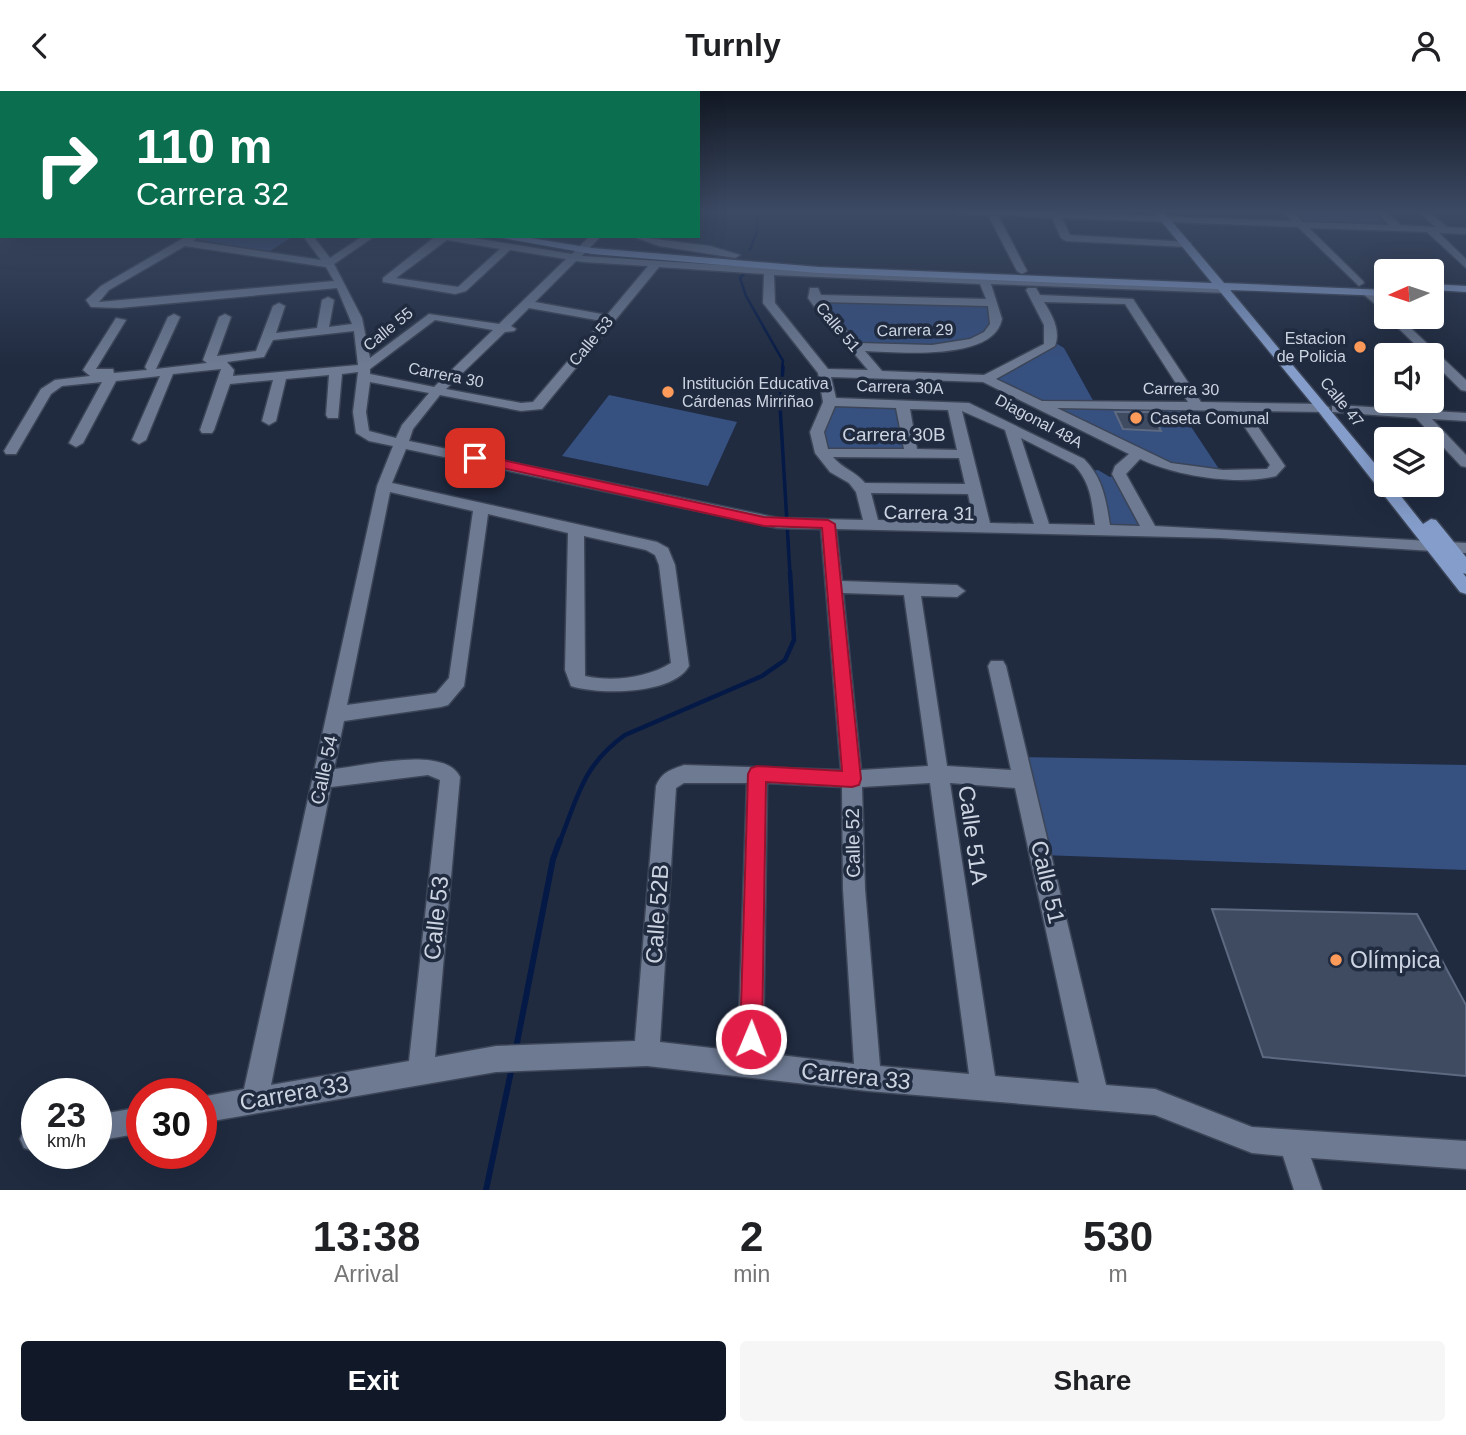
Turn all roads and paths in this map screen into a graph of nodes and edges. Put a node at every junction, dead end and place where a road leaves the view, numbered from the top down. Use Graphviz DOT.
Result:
graph roads {
  1 [pos="150,262"];
  2 [pos="316,262"];
  3 [pos="331,262"];
  4 [pos="410,262"];
  5 [pos="492,262"];
  6 [pos="575,262"];
  7 [pos="649,262"];
  8 [pos="753,262"];
  9 [pos="829,262"];
  10 [pos="1018,262"];
  11 [pos="1204,262"];
  12 [pos="1210,262"];
  13 [pos="1338,262"];
  14 [pos="328,264"];
  15 [pos="656,264"];
  16 [pos="769,271"];
  17 [pos="1022,271"];
  18 [pos="815,274"];
  19 [pos="1000,278"];
  20 [pos="985,281"];
  21 [pos="1013,282"];
  22 [pos="1029,283"];
  23 [pos="341,284"];
  24 [pos="1226,284"];
  25 [pos="1374,287"];
  26 [pos="1364,288"];
  27 [pos="1444,288"];
  28 [pos="1466,289"];
  29 [pos="1374,290"];
  30 [pos="1444,296"];
  31 [pos="1466,297"];
  32 [pos="814,298"];
  33 [pos="1037,298"];
  34 [pos="1374,298"];
  35 [pos="328,300"];
  36 [pos="991,303"];
  37 [pos="532,305"];
  38 [pos="279,306"];
  39 [pos="174,317"];
  40 [pos="225,317"];
  41 [pos="609,319"];
  42 [pos="120,320"];
  43 [pos="359,327"];
  44 [pos="508,329"];
  45 [pos="1406,329"];
  46 [pos="323,330"];
  47 [pos="269,337"];
  48 [pos="855,347"];
  49 [pos="209,360"];
  50 [pos="151,367"];
  51 [pos="337,371"];
  52 [pos="168,372"];
  53 [pos="364,373"];
  54 [pos="824,373"];
  55 [pos="879,375"];
  56 [pos="280,376"];
  57 [pos="111,378"];
  58 [pos="986,379"];
  59 [pos="225,381"];
  60 [pos="1466,387"];
  61 [pos="445,392"];
  62 [pos="831,403"];
  63 [pos="902,404"];
  64 [pos="1038,404"];
  65 [pos="961,406"];
  66 [pos="521,407"];
  67 [pos="1198,407"];
  68 [pos="1238,407"];
  69 [pos="1330,409"];
  70 [pos="1420,414"];
  71 [pos="333,415"];
  72 [pos="1466,417"];
  73 [pos="269,421"];
  74 [pos="1010,426"];
  75 [pos="207,430"];
  76 [pos="139,440"];
  77 [pos="76,443"];
  78 [pos="400,448"];
  79 [pos="10,451"];
  80 [pos="911,452"];
  81 [pos="1139,452"];
  82 [pos="822,453"];
  83 [pos="966,454"];
  84 [pos="1374,457"];
  85 [pos="1466,463"];
  86 [pos="384,486"];
  87 [pos="861,488"];
  88 [pos="974,489"];
  89 [pos="1408,497"];
  90 [pos="481,507"];
  91 [pos="872,525"];
  92 [pos="983,527"];
  93 [pos="576,528"];
  94 [pos="829,528"];
  95 [pos="1043,528"];
  96 [pos="1104,530"];
  97 [pos="1150,531"];
  98 [pos="1304,543"];
  99 [pos="1454,555"];
  100 [pos="833,587"];
  101 [pos="1466,588"];
  102 [pos="912,590"];
  103 [pos="957,591"];
  104 [pos="998,666"];
  105 [pos="336,714"];
  106 [pos="937,773"];
  107 [pos="757,774"];
  108 [pos="322,779"];
  109 [pos="852,779"];
  110 [pos="1025,780"];
  111 [pos="647,1053"];
  112 [pos="751,1066"];
  113 [pos="421,1071"];
  114 [pos="868,1078"];
  115 [pos="985,1089"];
  116 [pos="1096,1099"];
  117 [pos="255,1100"];
  118 [pos="217,1106"];
  119 [pos="1293,1143"];
  120 [pos="1466,1155"];
  121 [pos="1308,1190"];
  1 -- 23 [label="street"];
  2 -- 14 [label="street"];
  3 -- 14 [label="street"];
  4 -- 5 [label="street"];
  6 -- 37 [label="street, Calle 54"];
  7 -- 15 [label="street"];
  8 -- 19 [label="main road"];
  9 -- 17 [label="main road"];
  10 -- 17 [label="street"];
  11 -- 24 [label="main road, Calle 47"];
  12 -- 24 [label="main road, Calle 47"];
  13 -- 26 [label="street"];
  14 -- 23 [label="street"];
  15 -- 16 [label="street"];
  15 -- 41 [label="street, Calle 53"];
  16 -- 18 [label="street"];
  16 -- 54 [label="street"];
  17 -- 24 [label="main road"];
  18 -- 20 [label="street"];
  18 -- 32 [label="street, Calle 51"];
  19 -- 21 [label="main road"];
  19 -- 24 [label="main road"];
  20 -- 21 [label="street"];
  20 -- 36 [label="street"];
  21 -- 22 [label="street"];
  22 -- 24 [label="street"];
  22 -- 33 [label="street"];
  23 -- 43 [label="street"];
  24 -- 26 [label="main road"];
  24 -- 26 [label="main road"];
  24 -- 69 [label="main road, Calle 47"];
  25 -- 26 [label="main road"];
  26 -- 29 [label="main road"];
  26 -- 34 [label="street"];
  27 -- 28 [label="main road"];
  30 -- 31 [label="main road"];
  32 -- 36 [label="street"];
  32 -- 48 [label="street, Calle 51"];
  33 -- 58 [label="street"];
  33 -- 67 [label="street"];
  35 -- 46 [label="street"];
  36 -- 48 [label="street, Carrera 29"];
  37 -- 41 [label="street"];
  37 -- 44 [label="street, Calle 54"];
  38 -- 47 [label="street"];
  39 -- 50 [label="street"];
  40 -- 49 [label="street"];
  41 -- 66 [label="street, Calle 53"];
  42 -- 50 [label="street"];
  43 -- 46 [label="street"];
  43 -- 53 [label="street"];
  44 -- 53 [label="street, Calle 55"];
  44 -- 61 [label="street, Calle 54"];
  45 -- 60 [label="street"];
  46 -- 47 [label="street"];
  47 -- 49 [label="street"];
  48 -- 55 [label="street, Calle 51"];
  49 -- 50 [label="street"];
  51 -- 53 [label="street"];
  51 -- 56 [label="street"];
  51 -- 71 [label="street"];
  52 -- 57 [label="street"];
  52 -- 59 [label="street"];
  52 -- 76 [label="street"];
  53 -- 61 [label="street, Carrera 30"];
  53 -- 78 [label="street, Carrera 31"];
  54 -- 55 [label="street"];
  54 -- 62 [label="street"];
  55 -- 58 [label="street"];
  56 -- 59 [label="street"];
  56 -- 73 [label="street"];
  57 -- 77 [label="street"];
  57 -- 79 [label="street"];
  58 -- 64 [label="street"];
  59 -- 75 [label="street"];
  61 -- 66 [label="street, Carrera 30"];
  61 -- 78 [label="street, Calle 54"];
  62 -- 63 [label="street, Carrera 30A"];
  62 -- 82 [label="street"];
  63 -- 65 [label="street, Carrera 30A"];
  63 -- 80 [label="street"];
  64 -- 67 [label="street, Carrera 30"];
  64 -- 81 [label="street"];
  65 -- 74 [label="street, Diagonal 48A"];
  65 -- 83 [label="street"];
  67 -- 68 [label="street, Carrera 30"];
  68 -- 69 [label="street, Carrera 30"];
  68 -- 81 [label="street"];
  69 -- 70 [label="street, Carrera 30"];
  69 -- 84 [label="main road, Calle 47"];
  69 -- 99 [label="main road, Calle 47"];
  70 -- 72 [label="street, Carrera 30"];
  70 -- 85 [label="street"];
  74 -- 95 [label="street"];
  74 -- 96 [label="street, Diagonal 48A"];
  78 -- 86 [label="street, Calle 54"];
  78 -- 94 [label="street, Carrera 31"];
  80 -- 82 [label="street, Carrera 30B"];
  80 -- 83 [label="street, Carrera 30B"];
  81 -- 97 [label="street"];
  82 -- 87 [label="street"];
  83 -- 88 [label="street"];
  86 -- 90 [label="street"];
  86 -- 105 [label="street, Calle 54"];
  87 -- 88 [label="street"];
  87 -- 91 [label="street"];
  88 -- 92 [label="street"];
  89 -- 99 [label="main road, Calle 47"];
  90 -- 93 [label="street"];
  90 -- 105 [label="street"];
  91 -- 92 [label="street, Carrera 31"];
  91 -- 94 [label="street, Carrera 31"];
  92 -- 95 [label="street, Carrera 31"];
  93 -- 93 [label="street"];
  94 -- 98 [label="street, Carrera 31"];
  94 -- 100 [label="street, Calle 52"];
  95 -- 96 [label="street, Carrera 31"];
  96 -- 97 [label="street, Carrera 31"];
  97 -- 98 [label="street, Carrera 31"];
  98 -- 99 [label="street, Carrera 31"];
  99 -- 101 [label="main road, Calle 47"];
  100 -- 102 [label="street"];
  100 -- 109 [label="street, Calle 52"];
  102 -- 103 [label="street"];
  102 -- 106 [label="street, Calle 51A"];
  104 -- 110 [label="street, Calle 51"];
  105 -- 108 [label="street, Calle 54"];
  106 -- 109 [label="street"];
  106 -- 110 [label="street"];
  106 -- 115 [label="street, Calle 51A"];
  107 -- 109 [label="street"];
  107 -- 111 [label="street, Calle 52B"];
  107 -- 112 [label="street"];
  108 -- 113 [label="street, Calle 53"];
  108 -- 117 [label="street, Calle 54"];
  109 -- 114 [label="street, Calle 52"];
  110 -- 116 [label="street, Calle 51"];
  111 -- 112 [label="street, Carrera 33"];
  111 -- 113 [label="street, Carrera 33"];
  112 -- 114 [label="street, Carrera 33"];
  113 -- 117 [label="street, Carrera 33"];
  114 -- 115 [label="street, Carrera 33"];
  115 -- 116 [label="street, Carrera 33"];
  116 -- 119 [label="street, Carrera 33"];
  117 -- 118 [label="street, Carrera 33"];
  119 -- 120 [label="street, Carrera 33"];
  119 -- 121 [label="street"];
}
